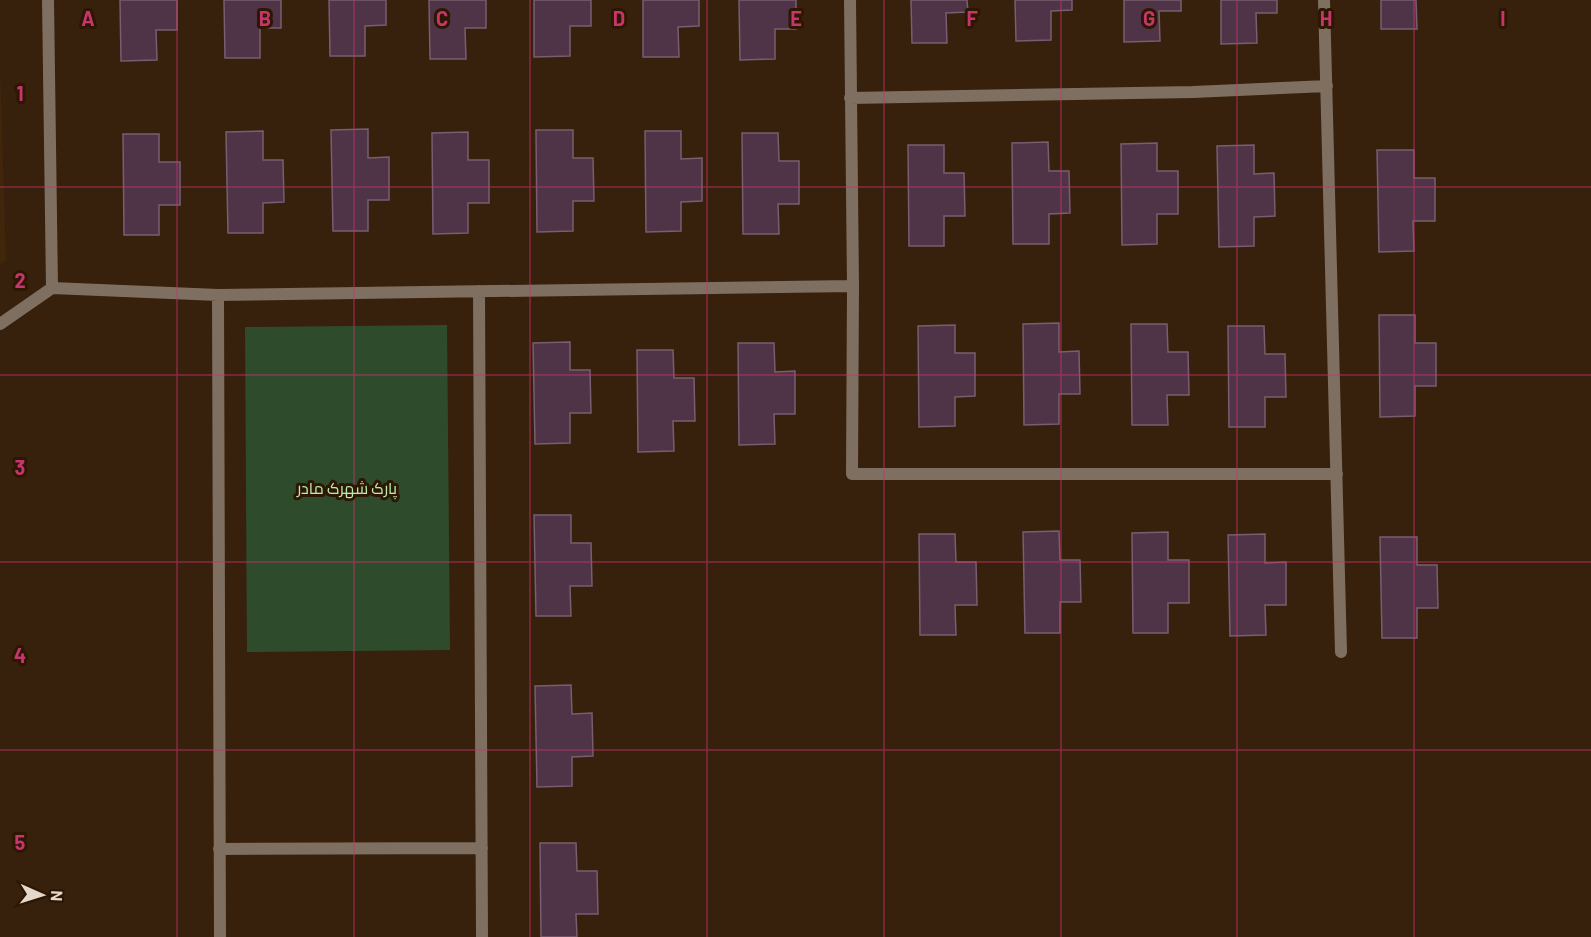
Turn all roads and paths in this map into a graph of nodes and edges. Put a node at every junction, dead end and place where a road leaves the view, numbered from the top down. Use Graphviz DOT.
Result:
graph roads {
  1 [pos="48,0"];
  2 [pos="850,0"];
  3 [pos="1324,0"];
  4 [pos="1327,86"];
  5 [pos="850,98"];
  6 [pos="853,286"];
  7 [pos="52,288"];
  8 [pos="479,291"];
  9 [pos="218,295"];
  10 [pos="0,324"];
  11 [pos="1337,474"];
  12 [pos="1341,652"];
  13 [pos="482,848"];
  14 [pos="219,849"];
  15 [pos="220,937"];
  16 [pos="482,937"];
  1 -- 7 [label="street"];
  2 -- 5 [label="street"];
  3 -- 4 [label="street"];
  4 -- 5 [label="street"];
  4 -- 11 [label="street"];
  5 -- 6 [label="street"];
  6 -- 8 [label="street"];
  6 -- 11 [label="street"];
  7 -- 9 [label="street"];
  7 -- 10 [label="street"];
  8 -- 9 [label="street"];
  8 -- 13 [label="street"];
  9 -- 14 [label="street"];
  11 -- 12 [label="street"];
  13 -- 14 [label="street"];
  13 -- 16 [label="street"];
  14 -- 15 [label="street"];
}
